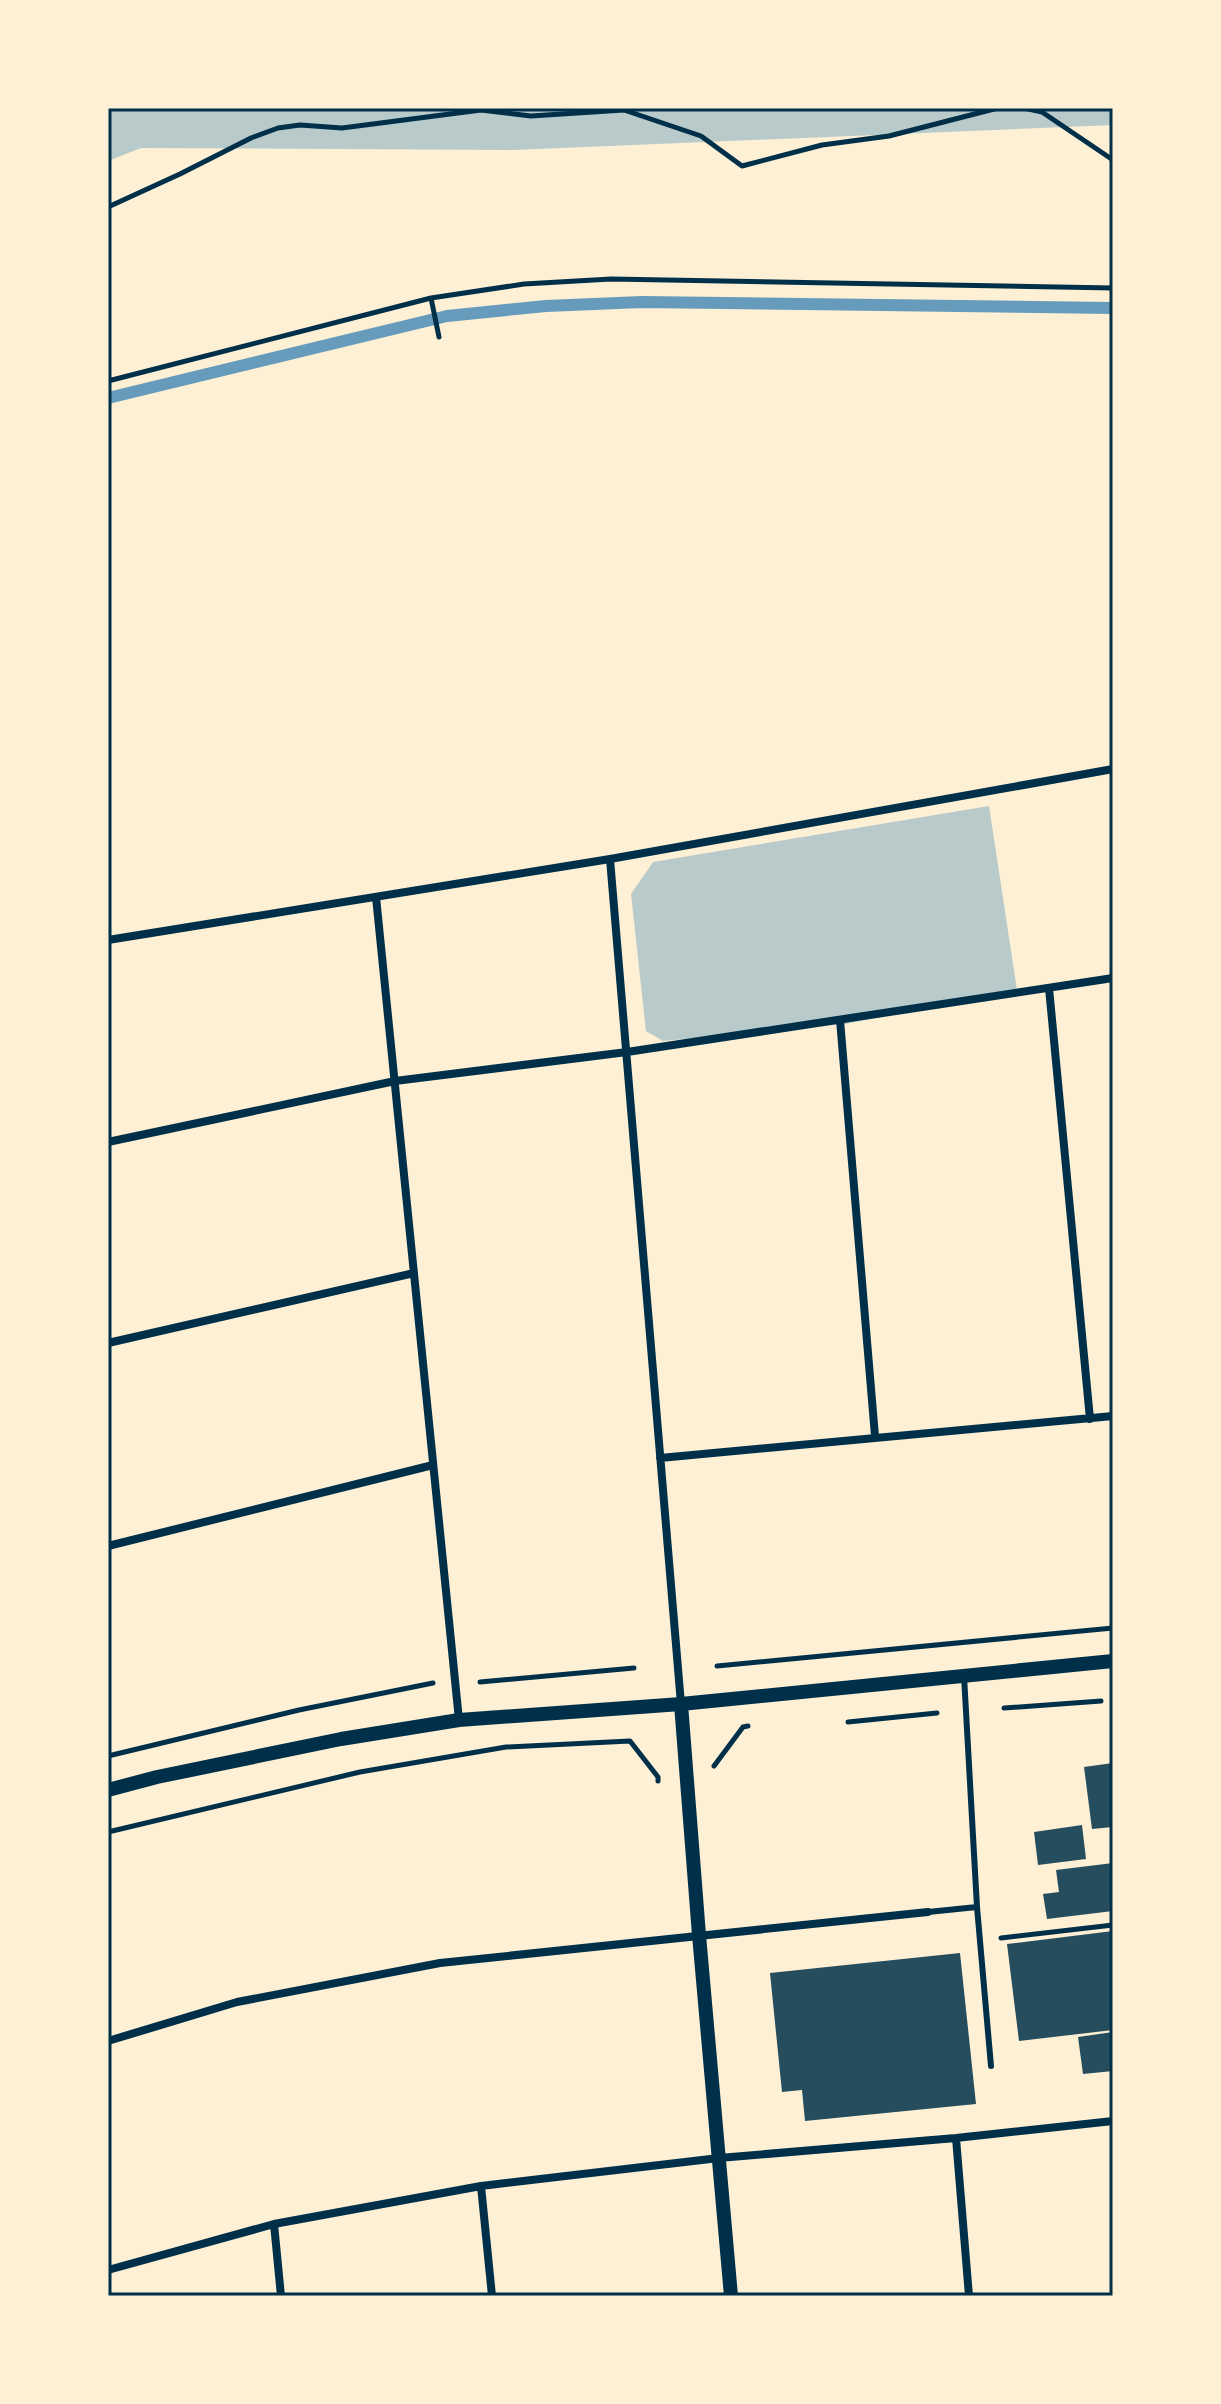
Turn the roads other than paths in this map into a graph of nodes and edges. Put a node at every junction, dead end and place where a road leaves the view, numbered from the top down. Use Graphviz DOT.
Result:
graph roads {
  1 [pos="1113,769"];
  2 [pos="610,859"];
  3 [pos="376,897"];
  4 [pos="108,940"];
  5 [pos="1113,978"];
  6 [pos="1049,988"];
  7 [pos="840,1020"];
  8 [pos="627,1052"];
  9 [pos="395,1081"];
  10 [pos="108,1142"];
  11 [pos="414,1273"];
  12 [pos="108,1343"];
  13 [pos="1113,1416"];
  14 [pos="1090,1419"];
  15 [pos="875,1436"];
  16 [pos="660,1458"];
  17 [pos="433,1465"];
  18 [pos="108,1546"];
  19 [pos="1113,1661"];
  20 [pos="964,1676"];
  21 [pos="681,1704"];
  22 [pos="459,1720"];
  23 [pos="108,1790"];
  24 [pos="977,1907"];
  25 [pos="928,1912"];
  26 [pos="699,1935"];
  27 [pos="108,2041"];
  28 [pos="991,2066"];
  29 [pos="1113,2121"];
  30 [pos="956,2138"];
  31 [pos="719,2158"];
  32 [pos="481,2186"];
  33 [pos="274,2224"];
  34 [pos="108,2270"];
  35 [pos="281,2296"];
  36 [pos="492,2296"];
  37 [pos="731,2296"];
  38 [pos="969,2296"];
  1 -- 2 [label="street"];
  2 -- 3 [label="street"];
  2 -- 8 [label="street"];
  3 -- 4 [label="street"];
  3 -- 9 [label="street"];
  5 -- 6 [label="street"];
  6 -- 7 [label="street"];
  6 -- 14 [label="street"];
  7 -- 8 [label="street"];
  7 -- 15 [label="street"];
  8 -- 9 [label="street"];
  8 -- 16 [label="street"];
  9 -- 10 [label="street"];
  9 -- 11 [label="street"];
  11 -- 12 [label="street"];
  11 -- 17 [label="street"];
  13 -- 14 [label="street"];
  14 -- 15 [label="street"];
  15 -- 16 [label="street"];
  16 -- 21 [label="street"];
  17 -- 18 [label="street"];
  17 -- 22 [label="street"];
  19 -- 20 [label="street"];
  20 -- 21 [label="street"];
  20 -- 24 [label="lane"];
  21 -- 22 [label="street"];
  21 -- 26 [label="street"];
  22 -- 23 [label="street"];
  24 -- 25 [label="lane"];
  24 -- 28 [label="lane"];
  25 -- 26 [label="street"];
  26 -- 27 [label="street"];
  26 -- 31 [label="street"];
  29 -- 30 [label="street"];
  30 -- 31 [label="street"];
  30 -- 38 [label="street"];
  31 -- 32 [label="street"];
  31 -- 37 [label="street"];
  32 -- 33 [label="street"];
  32 -- 36 [label="street"];
  33 -- 34 [label="street"];
  33 -- 35 [label="street"];
}
